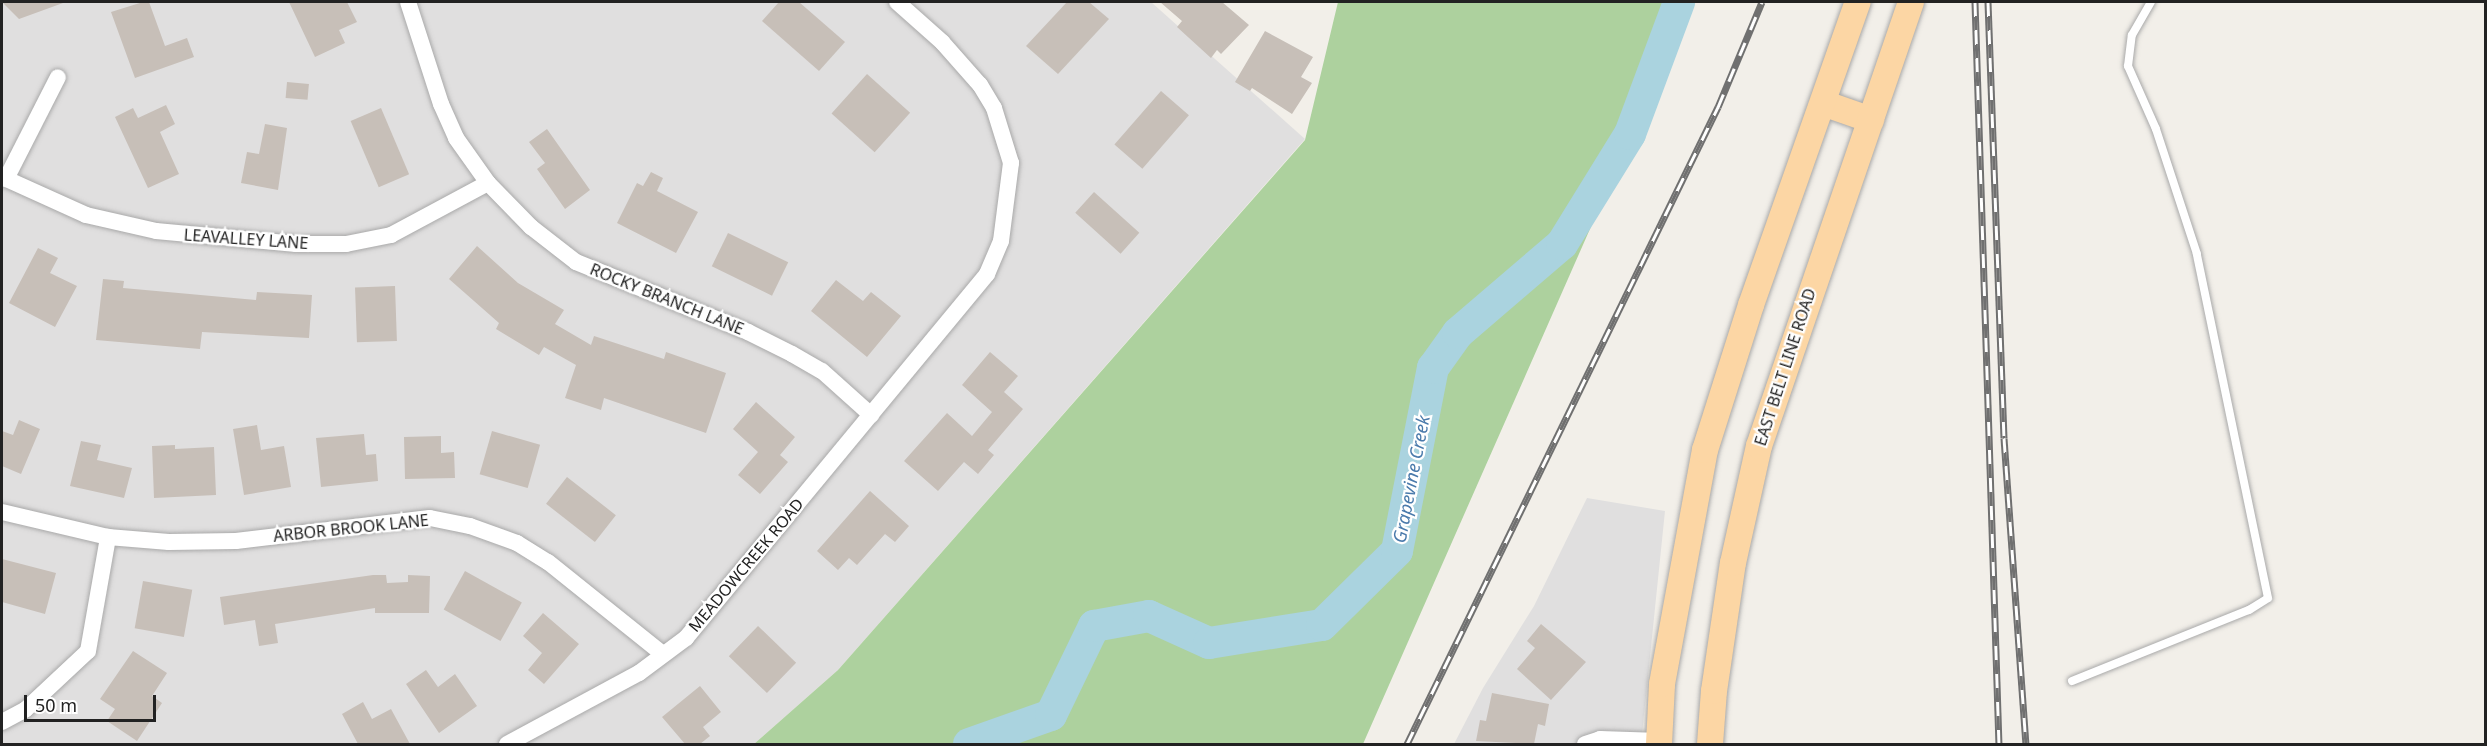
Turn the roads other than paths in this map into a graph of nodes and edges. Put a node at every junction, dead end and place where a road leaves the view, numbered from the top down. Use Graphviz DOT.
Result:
graph roads {
  1 [pos="408,2"];
  2 [pos="897,2"];
  3 [pos="1858,2"];
  4 [pos="1911,2"];
  5 [pos="2151,2"];
  6 [pos="58,77"];
  7 [pos="1823,103"];
  8 [pos="1871,120"];
  9 [pos="4,178"];
  10 [pos="488,183"];
  11 [pos="871,415"];
  12 [pos="2,512"];
  13 [pos="108,537"];
  14 [pos="663,654"];
  15 [pos="2073,681"];
  16 [pos="2,722"];
  17 [pos="1663,743"];
  18 [pos="507,744"];
  19 [pos="1585,744"];
  20 [pos="1710,744"];
  1 -- 10 [label="street, ROCKY BRANCH LANE"];
  2 -- 11 [label="street, MEADOWCREEK ROAD"];
  3 -- 7 [label="main road"];
  4 -- 8 [label="main road, EAST BELT LINE ROAD"];
  5 -- 15 [label="lane"];
  6 -- 9 [label="street"];
  7 -- 8 [label="main road"];
  7 -- 17 [label="main road"];
  8 -- 20 [label="main road, EAST BELT LINE ROAD"];
  9 -- 10 [label="street, LEAVALLEY LANE"];
  10 -- 11 [label="street, ROCKY BRANCH LANE"];
  11 -- 14 [label="street, MEADOWCREEK ROAD"];
  12 -- 13 [label="street, ARBOR BROOK LANE"];
  13 -- 14 [label="street, ARBOR BROOK LANE"];
  13 -- 16 [label="street"];
  14 -- 18 [label="street, MEADOWCREEK ROAD"];
  17 -- 19 [label="street"];
}
